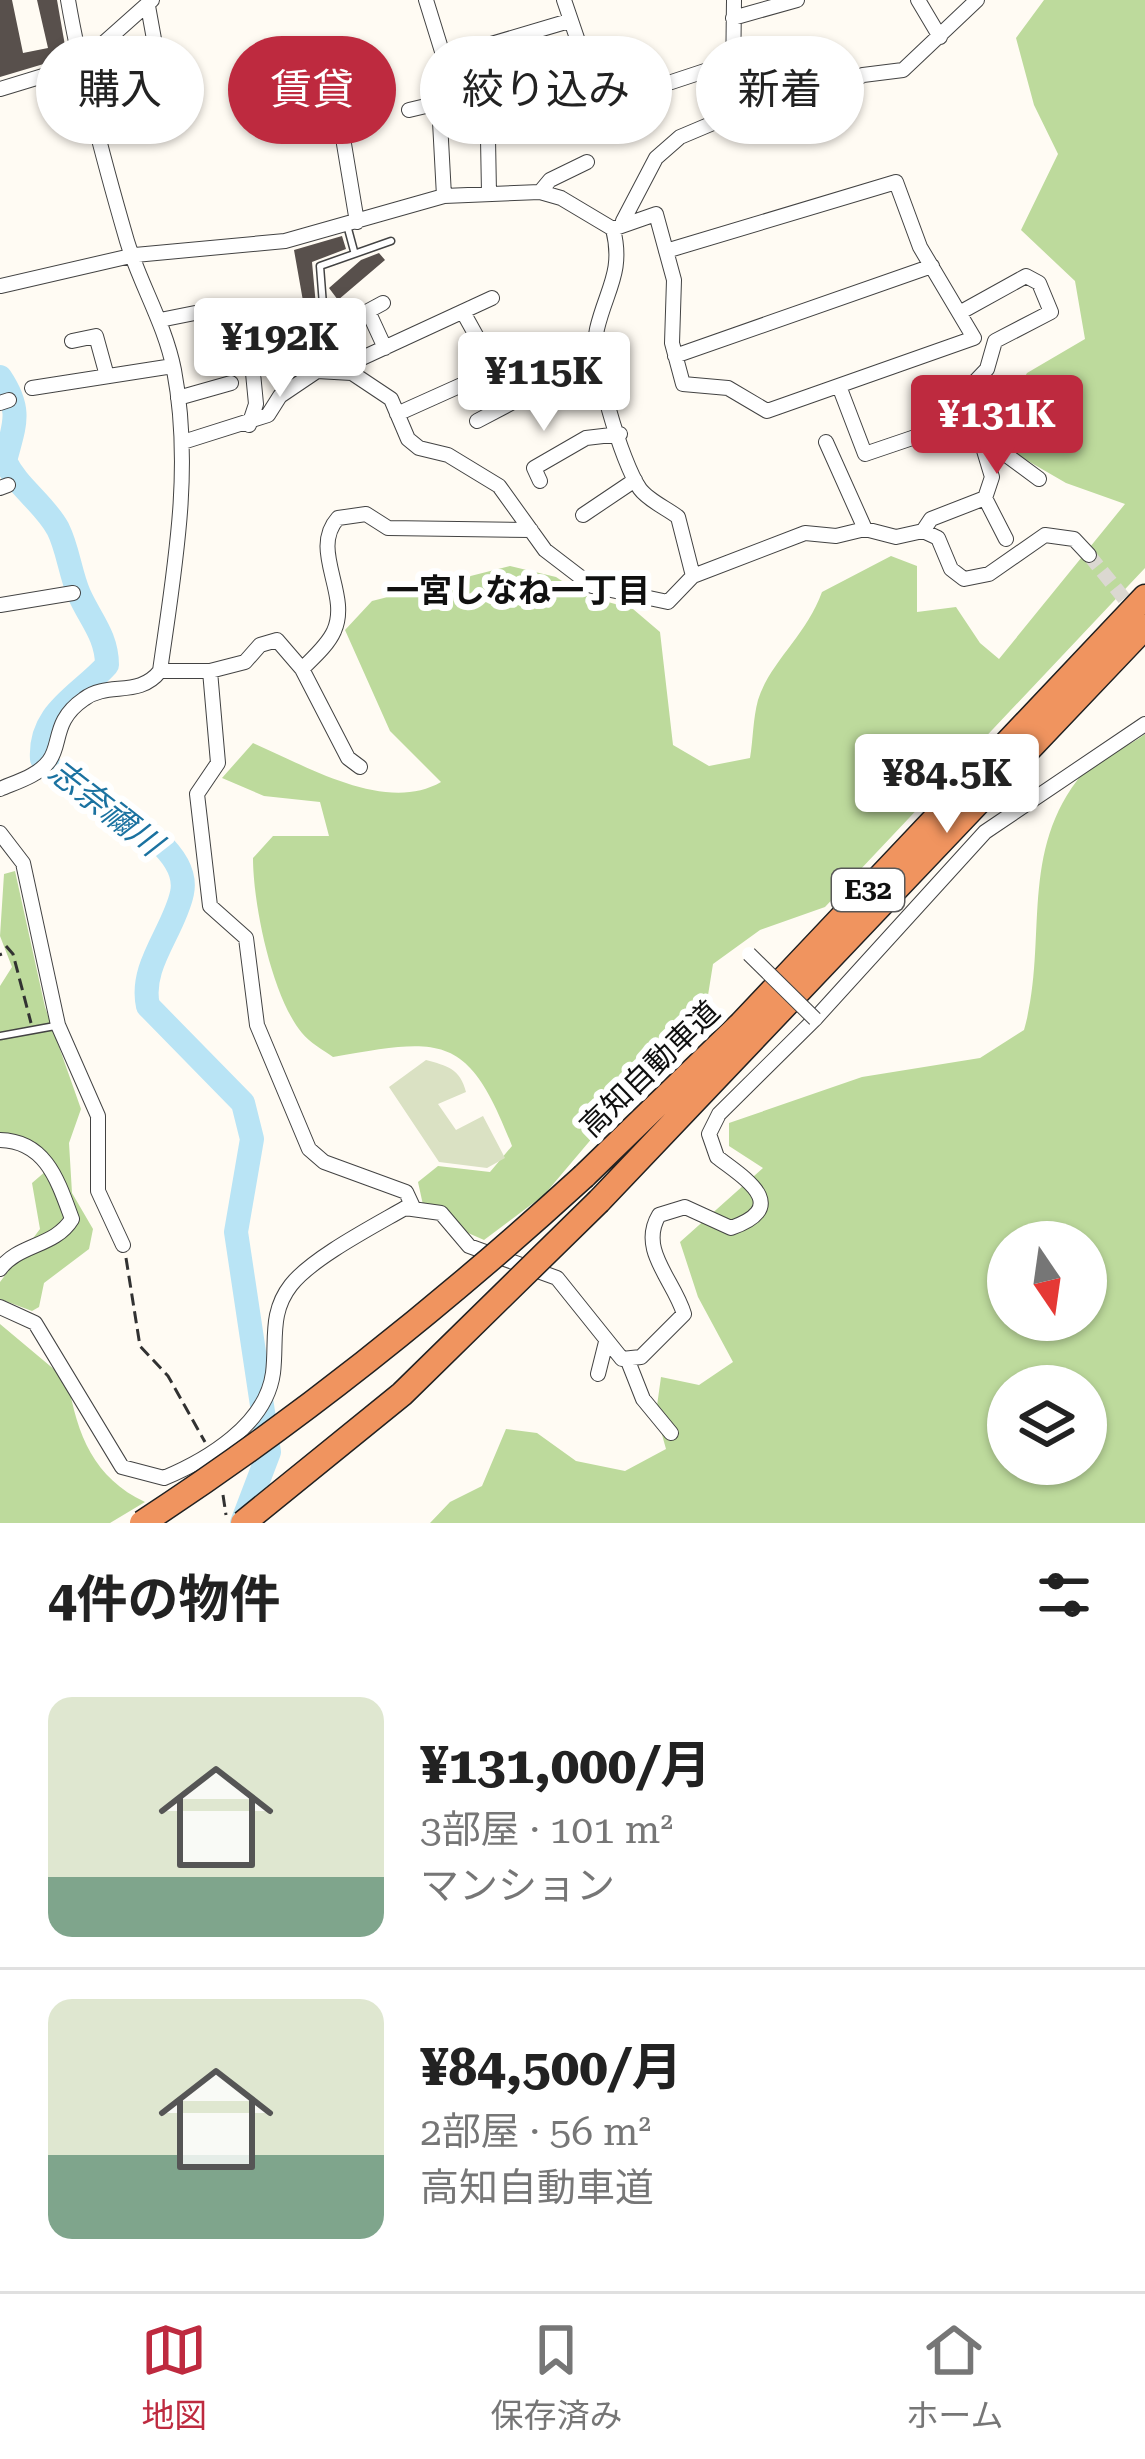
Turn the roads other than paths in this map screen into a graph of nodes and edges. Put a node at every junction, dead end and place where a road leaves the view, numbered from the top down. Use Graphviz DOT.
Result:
graph roads {
  1 [pos="68,0"];
  2 [pos="427,0"];
  3 [pos="564,0"];
  4 [pos="734,0"];
  5 [pos="797,0"];
  6 [pos="918,0"];
  7 [pos="977,0"];
  8 [pos="150,3"];
  9 [pos="733,18"];
  10 [pos="569,21"];
  11 [pos="74,36"];
  12 [pos="112,36"];
  13 [pos="155,36"];
  14 [pos="438,36"];
  15 [pos="520,36"];
  16 [pos="574,36"];
  17 [pos="733,36"];
  18 [pos="940,37"];
  19 [pos="864,74"];
  20 [pos="36,78"];
  21 [pos="0,89"];
  22 [pos="420,107"];
  23 [pos="409,110"];
  24 [pos="696,130"];
  25 [pos="102,144"];
  26 [pos="341,144"];
  27 [pos="441,144"];
  28 [pos="488,144"];
  29 [pos="587,162"];
  30 [pos="539,192"];
  31 [pos="489,193"];
  32 [pos="444,196"];
  33 [pos="352,224"];
  34 [pos="618,225"];
  35 [pos="391,241"];
  36 [pos="666,251"];
  37 [pos="354,252"];
  38 [pos="135,255"];
  39 [pos="932,266"];
  40 [pos="1,286"];
  41 [pos="492,298"];
  42 [pos="383,302"];
  43 [pos="323,305"];
  44 [pos="368,311"];
  45 [pos="463,312"];
  46 [pos="961,312"];
  47 [pos="195,313"];
  48 [pos="160,320"];
  49 [pos="335,329"];
  50 [pos="71,341"];
  51 [pos="385,348"];
  52 [pos="279,351"];
  53 [pos="675,356"];
  54 [pos="173,366"];
  55 [pos="501,370"];
  56 [pos="334,371"];
  57 [pos="107,376"];
  58 [pos="232,383"];
  59 [pos="839,386"];
  60 [pos="32,388"];
  61 [pos="178,398"];
  62 [pos="397,414"];
  63 [pos="974,417"];
  64 [pos="477,421"];
  65 [pos="249,425"];
  66 [pos="620,434"];
  67 [pos="982,437"];
  68 [pos="183,442"];
  69 [pos="826,442"];
  70 [pos="1039,479"];
  71 [pos="635,480"];
  72 [pos="540,481"];
  73 [pos="985,498"];
  74 [pos="583,515"];
  75 [pos="865,529"];
  76 [pos="531,530"];
  77 [pos="923,531"];
  78 [pos="1006,538"];
  79 [pos="1089,555"];
  80 [pos="693,576"];
  81 [pos="73,592"];
  82 [pos="1145,597"];
  83 [pos="0,605"];
  84 [pos="1145,627"];
  85 [pos="302,668"];
  86 [pos="160,671"];
  87 [pos="210,671"];
  88 [pos="1145,724"];
  89 [pos="360,767"];
  90 [pos="0,790"];
  91 [pos="0,833"];
  92 [pos="749,954"];
  93 [pos="815,1019"];
  94 [pos="58,1025"];
  95 [pos="0,1036"];
  96 [pos="0,1140"];
  97 [pos="413,1207"];
  98 [pos="123,1245"];
  99 [pos="0,1269"];
  100 [pos="0,1307"];
  101 [pos="606,1342"];
  102 [pos="628,1361"];
  103 [pos="598,1374"];
  104 [pos="671,1433"];
  105 [pos="142,1523"];
  106 [pos="243,1523"];
  1 -- 11 [label="street"];
  2 -- 14 [label="street"];
  3 -- 10 [label="street"];
  4 -- 9 [label="street"];
  5 -- 9 [label="street"];
  6 -- 18 [label="street"];
  7 -- 18 [label="street"];
  8 -- 12 [label="street"];
  8 -- 13 [label="street"];
  9 -- 17 [label="street"];
  10 -- 15 [label="street"];
  10 -- 16 [label="street"];
  18 -- 19 [label="street"];
  20 -- 21 [label="street"];
  22 -- 23 [label="street"];
  24 -- 34 [label="street"];
  25 -- 38 [label="street"];
  26 -- 33 [label="street"];
  27 -- 32 [label="street"];
  28 -- 31 [label="street"];
  29 -- 30 [label="street"];
  30 -- 31 [label="street"];
  30 -- 34 [label="street"];
  31 -- 32 [label="street"];
  32 -- 33 [label="street"];
  33 -- 37 [label="lane"];
  33 -- 38 [label="street"];
  34 -- 36 [label="street"];
  34 -- 66 [label="street"];
  35 -- 37 [label="lane"];
  36 -- 39 [label="street"];
  36 -- 53 [label="street"];
  37 -- 43 [label="lane"];
  38 -- 40 [label="street"];
  38 -- 48 [label="street"];
  39 -- 46 [label="street"];
  39 -- 53 [label="street"];
  41 -- 45 [label="street"];
  42 -- 44 [label="street"];
  44 -- 49 [label="street"];
  44 -- 51 [label="street"];
  45 -- 51 [label="street"];
  45 -- 55 [label="street"];
  46 -- 59 [label="street"];
  46 -- 63 [label="street"];
  47 -- 48 [label="street"];
  48 -- 54 [label="street"];
  50 -- 57 [label="street"];
  51 -- 56 [label="street"];
  52 -- 65 [label="street"];
  53 -- 59 [label="street"];
  54 -- 57 [label="street"];
  54 -- 61 [label="street"];
  55 -- 62 [label="street"];
  55 -- 64 [label="street"];
  56 -- 62 [label="street"];
  56 -- 65 [label="street"];
  57 -- 60 [label="street"];
  58 -- 61 [label="street"];
  59 -- 63 [label="street"];
  61 -- 68 [label="street"];
  62 -- 76 [label="street"];
  63 -- 67 [label="street"];
  65 -- 68 [label="street"];
  66 -- 71 [label="street"];
  66 -- 72 [label="street"];
  67 -- 70 [label="street"];
  67 -- 73 [label="street"];
  68 -- 86 [label="street"];
  69 -- 75 [label="street"];
  71 -- 74 [label="street"];
  71 -- 80 [label="street"];
  73 -- 77 [label="street"];
  73 -- 78 [label="street"];
  75 -- 77 [label="street"];
  75 -- 80 [label="street"];
  76 -- 80 [label="street"];
  76 -- 85 [label="street"];
  77 -- 79 [label="street"];
  81 -- 83 [label="street"];
  82 -- 105 [label="highway, 高知自動車道 / E32, bridge"];
  84 -- 106 [label="highway, 高知自動車道 / E32, bridge"];
  85 -- 87 [label="street"];
  85 -- 89 [label="street"];
  86 -- 87 [label="street"];
  86 -- 90 [label="street"];
  87 -- 97 [label="street"];
  88 -- 93 [label="street"];
  91 -- 94 [label="street"];
  92 -- 93 [label="street, bridge"];
  93 -- 102 [label="street"];
  94 -- 95 [label="lane"];
  94 -- 98 [label="street"];
  96 -- 99 [label="street"];
  97 -- 100 [label="street"];
  97 -- 101 [label="street"];
  101 -- 102 [label="street"];
  101 -- 103 [label="street"];
  102 -- 104 [label="street"];
}
